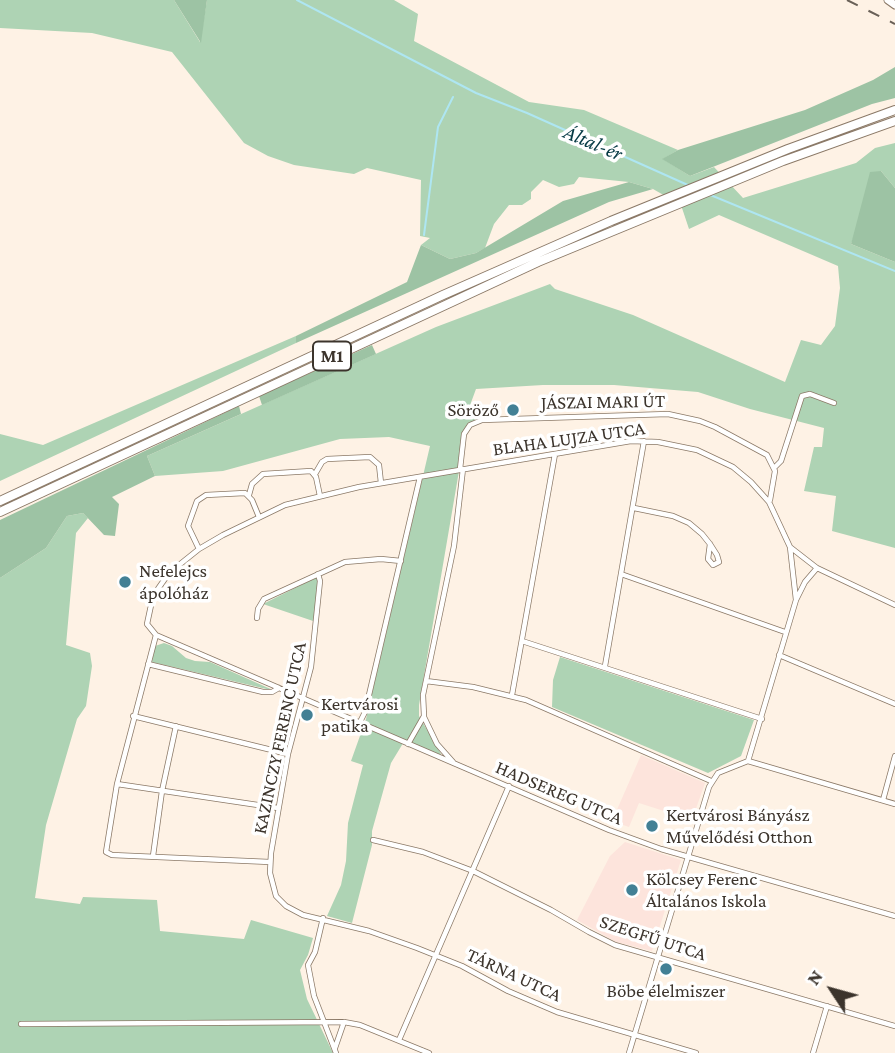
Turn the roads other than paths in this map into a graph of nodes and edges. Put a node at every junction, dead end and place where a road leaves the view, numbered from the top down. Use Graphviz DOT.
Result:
graph roads {
  1 [pos="888,0"];
  2 [pos="895,5"];
  3 [pos="895,110"];
  4 [pos="895,121"];
  5 [pos="665,202"];
  6 [pos="834,403"];
  7 [pos="644,441"];
  8 [pos="555,454"];
  9 [pos="774,468"];
  10 [pos="461,469"];
  11 [pos="315,474"];
  12 [pos="420,477"];
  13 [pos="381,484"];
  14 [pos="249,495"];
  15 [pos="320,496"];
  16 [pos="0,501"];
  17 [pos="769,502"];
  18 [pos="634,508"];
  19 [pos="0,512"];
  20 [pos="259,517"];
  21 [pos="710,544"];
  22 [pos="790,547"];
  23 [pos="199,549"];
  24 [pos="401,561"];
  25 [pos="817,569"];
  26 [pos="318,574"];
  27 [pos="621,574"];
  28 [pos="796,600"];
  29 [pos="895,605"];
  30 [pos="257,618"];
  31 [pos="150,631"];
  32 [pos="785,632"];
  33 [pos="156,635"];
  34 [pos="522,641"];
  35 [pos="779,655"];
  36 [pos="148,664"];
  37 [pos="605,666"];
  38 [pos="426,681"];
  39 [pos="279,688"];
  40 [pos="512,695"];
  41 [pos="303,698"];
  42 [pos="895,704"];
  43 [pos="133,716"];
  44 [pos="424,716"];
  45 [pos="762,719"];
  46 [pos="359,723"];
  47 [pos="176,726"];
  48 [pos="408,744"];
  49 [pos="288,754"];
  50 [pos="895,756"];
  51 [pos="748,761"];
  52 [pos="455,765"];
  53 [pos="711,781"];
  54 [pos="117,784"];
  55 [pos="509,786"];
  56 [pos="162,790"];
  57 [pos="883,800"];
  58 [pos="895,804"];
  59 [pos="278,808"];
  60 [pos="373,840"];
  61 [pos="687,856"];
  62 [pos="153,857"];
  63 [pos="270,862"];
  64 [pos="472,872"];
  65 [pos="895,916"];
  66 [pos="323,918"];
  67 [pos="436,956"];
  68 [pos="657,957"];
  69 [pos="827,1006"];
  70 [pos="325,1021"];
  71 [pos="344,1022"];
  72 [pos="21,1024"];
  73 [pos="895,1026"];
  74 [pos="635,1034"];
  75 [pos="399,1040"];
  76 [pos="335,1051"];
  77 [pos="429,1053"];
  78 [pos="629,1053"];
  79 [pos="696,1053"];
  80 [pos="813,1053"];
  1 -- 2 [label="main road"];
  3 -- 5 [label="highway, M1"];
  4 -- 5 [label="highway, M1"];
  5 -- 16 [label="highway, M1"];
  5 -- 19 [label="highway, M1"];
  6 -- 9 [label="street"];
  7 -- 8 [label="street, BLAHA LUJZA UTCA"];
  7 -- 17 [label="street, BLAHA LUJZA UTCA"];
  7 -- 18 [label="street"];
  8 -- 10 [label="street, BLAHA LUJZA UTCA"];
  8 -- 34 [label="street"];
  9 -- 10 [label="street, JÁSZAI MARI ÚT"];
  9 -- 17 [label="street"];
  10 -- 12 [label="street, BLAHA LUJZA UTCA"];
  10 -- 38 [label="street, JÁSZAI MARI ÚT"];
  11 -- 13 [label="street"];
  11 -- 14 [label="street"];
  11 -- 15 [label="street"];
  12 -- 13 [label="street, BLAHA LUJZA UTCA"];
  12 -- 24 [label="street"];
  13 -- 15 [label="street, BLAHA LUJZA UTCA"];
  14 -- 20 [label="street"];
  14 -- 23 [label="street"];
  15 -- 20 [label="street, BLAHA LUJZA UTCA"];
  17 -- 22 [label="street, BLAHA LUJZA UTCA"];
  18 -- 21 [label="street"];
  18 -- 27 [label="street"];
  20 -- 23 [label="street, BLAHA LUJZA UTCA"];
  22 -- 25 [label="street"];
  22 -- 28 [label="street, BLAHA LUJZA UTCA"];
  23 -- 31 [label="street, BLAHA LUJZA UTCA"];
  24 -- 26 [label="street"];
  24 -- 46 [label="street"];
  25 -- 28 [label="street, BLAHA LUJZA UTCA"];
  25 -- 29 [label="street"];
  26 -- 30 [label="street"];
  26 -- 41 [label="street, KAZINCZY FERENC UTCA"];
  27 -- 32 [label="street"];
  27 -- 37 [label="street"];
  28 -- 32 [label="street, BLAHA LUJZA UTCA"];
  31 -- 33 [label="street, HADSEREG UTCA"];
  32 -- 35 [label="street, BLAHA LUJZA UTCA"];
  33 -- 36 [label="street"];
  33 -- 39 [label="street, HADSEREG UTCA"];
  34 -- 37 [label="street"];
  34 -- 40 [label="street"];
  35 -- 42 [label="street"];
  35 -- 45 [label="street, BLAHA LUJZA UTCA"];
  36 -- 39 [label="street, HADSEREG UTCA"];
  36 -- 43 [label="street"];
  37 -- 45 [label="street"];
  38 -- 40 [label="street"];
  38 -- 44 [label="street, JÁSZAI MARI ÚT"];
  39 -- 41 [label="street, HADSEREG UTCA"];
  40 -- 53 [label="street"];
  41 -- 46 [label="street, HADSEREG UTCA"];
  41 -- 49 [label="street, KAZINCZY FERENC UTCA"];
  43 -- 47 [label="street"];
  43 -- 54 [label="street"];
  44 -- 48 [label="street"];
  44 -- 52 [label="street"];
  45 -- 51 [label="street, BLAHA LUJZA UTCA"];
  46 -- 48 [label="street, HADSEREG UTCA"];
  47 -- 49 [label="street"];
  47 -- 56 [label="street"];
  48 -- 52 [label="street, HADSEREG UTCA"];
  49 -- 59 [label="street, KAZINCZY FERENC UTCA"];
  50 -- 57 [label="street"];
  51 -- 53 [label="street"];
  51 -- 57 [label="street"];
  52 -- 55 [label="street, HADSEREG UTCA"];
  53 -- 61 [label="street"];
  54 -- 56 [label="street"];
  54 -- 62 [label="street"];
  55 -- 61 [label="street, HADSEREG UTCA"];
  55 -- 64 [label="street"];
  56 -- 59 [label="street"];
  56 -- 62 [label="street"];
  57 -- 58 [label="street"];
  59 -- 63 [label="street, KAZINCZY FERENC UTCA"];
  60 -- 64 [label="street, SZEGFŰ UTCA"];
  61 -- 65 [label="street, HADSEREG UTCA"];
  61 -- 68 [label="street"];
  62 -- 63 [label="street"];
  63 -- 66 [label="street, KAZINCZY FERENC UTCA"];
  64 -- 67 [label="street"];
  64 -- 68 [label="street, SZEGFŰ UTCA"];
  66 -- 67 [label="street, TÁRNA UTCA"];
  66 -- 70 [label="street"];
  67 -- 74 [label="street, TÁRNA UTCA"];
  67 -- 75 [label="street"];
  68 -- 69 [label="street, SZEGFŰ UTCA"];
  68 -- 74 [label="street"];
  69 -- 73 [label="street, SZEGFŰ UTCA"];
  69 -- 80 [label="street"];
  70 -- 71 [label="street"];
  70 -- 72 [label="street"];
  70 -- 76 [label="street"];
  71 -- 75 [label="street"];
  71 -- 76 [label="street"];
  74 -- 78 [label="street"];
  74 -- 79 [label="street, TÁRNA UTCA"];
  75 -- 77 [label="street"];
}
